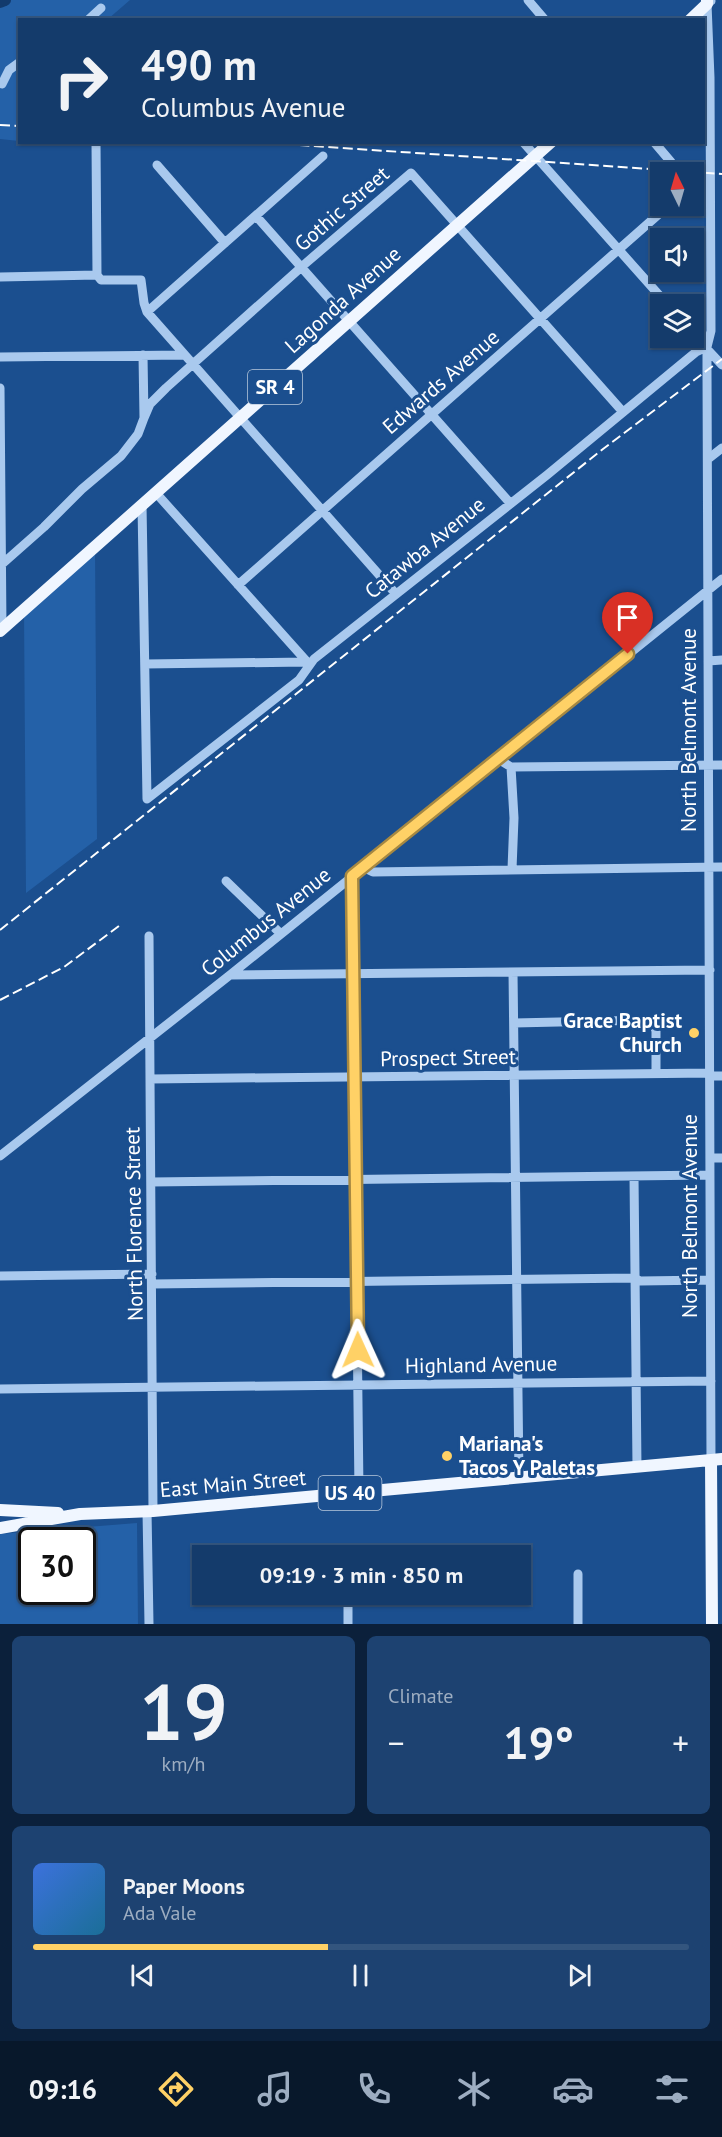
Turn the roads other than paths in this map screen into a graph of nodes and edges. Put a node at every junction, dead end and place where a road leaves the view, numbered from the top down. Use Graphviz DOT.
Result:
graph roads {
  1 [pos="528,0"];
  2 [pos="709,1"];
  3 [pos="100,8"];
  4 [pos="90,18"];
  5 [pos="543,18"];
  6 [pos="692,18"];
  7 [pos="18,63"];
  8 [pos="2,84"];
  9 [pos="96,144"];
  10 [pos="525,144"];
  11 [pos="549,144"];
  12 [pos="656,144"];
  13 [pos="323,156"];
  14 [pos="536,156"];
  15 [pos="671,162"];
  16 [pos="156,165"];
  17 [pos="710,178"];
  18 [pos="704,179"];
  19 [pos="256,216"];
  20 [pos="657,216"];
  21 [pos="458,225"];
  22 [pos="225,243"];
  23 [pos="619,249"];
  24 [pos="711,253"];
  25 [pos="722,253"];
  26 [pos="301,268"];
  27 [pos="97,275"];
  28 [pos="0,277"];
  29 [pos="658,294"];
  30 [pos="147,312"];
  31 [pos="541,318"];
  32 [pos="349,321"];
  33 [pos="704,344"];
  34 [pos="707,347"];
  35 [pos="143,355"];
  36 [pos="185,355"];
  37 [pos="0,357"];
  38 [pos="194,365"];
  39 [pos="722,365"];
  40 [pos="0,388"];
  41 [pos="623,412"];
  42 [pos="431,415"];
  43 [pos="144,418"];
  44 [pos="240,418"];
  45 [pos="722,448"];
  46 [pos="708,459"];
  47 [pos="156,493"];
  48 [pos="510,503"];
  49 [pos="142,505"];
  50 [pos="322,511"];
  51 [pos="2,565"];
  52 [pos="722,579"];
  53 [pos="238,585"];
  54 [pos="708,590"];
  55 [pos="396,594"];
  56 [pos="1,630"];
  57 [pos="722,660"];
  58 [pos="708,661"];
  59 [pos="307,663"];
  60 [pos="145,664"];
  61 [pos="498,759"];
  62 [pos="708,765"];
  63 [pos="722,765"];
  64 [pos="511,767"];
  65 [pos="363,867"];
  66 [pos="709,867"];
  67 [pos="722,867"];
  68 [pos="512,869"];
  69 [pos="352,876"];
  70 [pos="226,881"];
  71 [pos="281,934"];
  72 [pos="149,936"];
  73 [pos="710,970"];
  74 [pos="513,972"];
  75 [pos="353,974"];
  76 [pos="230,975"];
  77 [pos="514,1023"];
  78 [pos="149,1038"];
  79 [pos="656,1073"];
  80 [pos="515,1075"];
  81 [pos="714,1075"];
  82 [pos="354,1077"];
  83 [pos="150,1079"];
  84 [pos="0,1156"];
  85 [pos="710,1158"];
  86 [pos="722,1158"];
  87 [pos="710,1175"];
  88 [pos="634,1176"];
  89 [pos="516,1177"];
  90 [pos="356,1179"];
  91 [pos="151,1182"];
  92 [pos="0,1276"];
  93 [pos="635,1278"];
  94 [pos="152,1279"];
  95 [pos="517,1280"];
  96 [pos="710,1280"];
  97 [pos="357,1281"];
  98 [pos="711,1381"];
  99 [pos="518,1382"];
  100 [pos="636,1382"];
  101 [pos="358,1384"];
  102 [pos="153,1387"];
  103 [pos="0,1389"];
  104 [pos="717,1460"];
  105 [pos="637,1467"];
  106 [pos="519,1478"];
  107 [pos="359,1492"];
  108 [pos="0,1510"];
  109 [pos="150,1511"];
  110 [pos="80,1514"];
  111 [pos="0,1526"];
  112 [pos="578,1574"];
  113 [pos="348,1605"];
  114 [pos="149,1624"];
  115 [pos="348,1624"];
  116 [pos="578,1624"];
  117 [pos="712,1624"];
  1 -- 5 [label="street"];
  2 -- 6 [label="main road"];
  2 -- 17 [label="street, North Belmont Avenue"];
  3 -- 4 [label="street"];
  7 -- 8 [label="street"];
  9 -- 27 [label="street"];
  10 -- 14 [label="street"];
  11 -- 14 [label="main road, Lagonda Avenue / SR 4"];
  12 -- 15 [label="street"];
  13 -- 19 [label="street"];
  14 -- 21 [label="main road, Lagonda Avenue / SR 4"];
  14 -- 23 [label="street"];
  16 -- 22 [label="street"];
  17 -- 18 [label="street"];
  17 -- 24 [label="street, North Belmont Avenue"];
  19 -- 22 [label="street"];
  19 -- 26 [label="street"];
  20 -- 23 [label="street, Edwards Avenue"];
  21 -- 26 [label="street, Gothic Street"];
  21 -- 31 [label="street, Gothic Street"];
  21 -- 32 [label="main road, Lagonda Avenue / SR 4"];
  22 -- 30 [label="street"];
  23 -- 29 [label="street"];
  23 -- 31 [label="street, Edwards Avenue"];
  24 -- 25 [label="street"];
  24 -- 34 [label="street, North Belmont Avenue"];
  26 -- 32 [label="street"];
  26 -- 38 [label="street, Gothic Street"];
  27 -- 28 [label="street"];
  27 -- 30 [label="street"];
  30 -- 36 [label="street"];
  31 -- 41 [label="street, Gothic Street"];
  31 -- 42 [label="street, Edwards Avenue"];
  32 -- 42 [label="street"];
  32 -- 44 [label="main road, Lagonda Avenue / SR 4"];
  33 -- 34 [label="street"];
  34 -- 39 [label="street"];
  34 -- 41 [label="street, Catawba Avenue"];
  34 -- 46 [label="street, North Belmont Avenue"];
  35 -- 36 [label="street"];
  35 -- 37 [label="street"];
  35 -- 43 [label="street, Gothic Street"];
  36 -- 38 [label="street"];
  38 -- 43 [label="street, Gothic Street"];
  38 -- 44 [label="street"];
  40 -- 51 [label="street"];
  41 -- 48 [label="street, Catawba Avenue"];
  42 -- 48 [label="street"];
  42 -- 50 [label="street, Edwards Avenue"];
  43 -- 51 [label="street, Gothic Street"];
  44 -- 47 [label="main road, Lagonda Avenue / SR 4"];
  44 -- 50 [label="street"];
  45 -- 46 [label="street"];
  46 -- 54 [label="street, North Belmont Avenue"];
  47 -- 49 [label="main road, Lagonda Avenue / SR 4"];
  47 -- 53 [label="street"];
  48 -- 55 [label="street, Catawba Avenue"];
  49 -- 56 [label="main road, Lagonda Avenue / SR 4"];
  49 -- 60 [label="street"];
  50 -- 53 [label="street, Edwards Avenue"];
  50 -- 55 [label="street"];
  51 -- 56 [label="street"];
  52 -- 54 [label="street, Columbus Avenue"];
  53 -- 59 [label="street"];
  54 -- 58 [label="street, North Belmont Avenue"];
  54 -- 61 [label="street, Columbus Avenue"];
  55 -- 59 [label="street, Catawba Avenue"];
  57 -- 58 [label="street"];
  58 -- 62 [label="street, North Belmont Avenue"];
  59 -- 60 [label="street"];
  59 -- 60 [label="street, Catawba Avenue"];
  61 -- 64 [label="street"];
  61 -- 65 [label="street, Columbus Avenue"];
  62 -- 63 [label="street"];
  62 -- 64 [label="street"];
  62 -- 66 [label="street, North Belmont Avenue"];
  64 -- 68 [label="street"];
  65 -- 68 [label="street"];
  65 -- 69 [label="street, Columbus Avenue"];
  66 -- 67 [label="street"];
  66 -- 68 [label="street"];
  66 -- 73 [label="street, North Belmont Avenue"];
  69 -- 71 [label="street, Columbus Avenue"];
  69 -- 75 [label="street"];
  70 -- 71 [label="street"];
  71 -- 76 [label="street, Columbus Avenue"];
  72 -- 78 [label="street, North Florence Street"];
  73 -- 74 [label="street"];
  73 -- 81 [label="street, North Belmont Avenue"];
  74 -- 75 [label="street"];
  74 -- 77 [label="street"];
  75 -- 76 [label="street"];
  75 -- 82 [label="street"];
  76 -- 78 [label="street, Columbus Avenue"];
  77 -- 79 [label="street"];
  77 -- 80 [label="street"];
  78 -- 83 [label="street, North Florence Street"];
  78 -- 84 [label="street, Columbus Avenue"];
  79 -- 80 [label="street, Prospect Street"];
  79 -- 81 [label="street, Prospect Street"];
  80 -- 82 [label="street, Prospect Street"];
  80 -- 89 [label="street"];
  81 -- 85 [label="street, North Belmont Avenue"];
  82 -- 83 [label="street, Prospect Street"];
  82 -- 90 [label="street"];
  83 -- 91 [label="street, North Florence Street"];
  85 -- 86 [label="street"];
  85 -- 87 [label="street, North Belmont Avenue"];
  87 -- 88 [label="street"];
  87 -- 96 [label="street, North Belmont Avenue"];
  88 -- 89 [label="street"];
  88 -- 93 [label="street"];
  89 -- 90 [label="street"];
  89 -- 95 [label="street"];
  90 -- 91 [label="street"];
  90 -- 97 [label="street"];
  91 -- 94 [label="street, North Florence Street"];
  92 -- 94 [label="street"];
  93 -- 95 [label="street"];
  93 -- 96 [label="street"];
  93 -- 100 [label="street"];
  94 -- 97 [label="street"];
  94 -- 102 [label="street, North Florence Street"];
  95 -- 97 [label="street"];
  95 -- 99 [label="street"];
  96 -- 98 [label="street, North Belmont Avenue"];
  97 -- 101 [label="street"];
  98 -- 100 [label="street, Highland Avenue"];
  98 -- 104 [label="street, North Belmont Avenue"];
  99 -- 100 [label="street, Highland Avenue"];
  99 -- 101 [label="street, Highland Avenue"];
  99 -- 106 [label="street"];
  100 -- 105 [label="street"];
  101 -- 102 [label="street, Highland Avenue"];
  101 -- 107 [label="street"];
  102 -- 103 [label="street, Highland Avenue"];
  102 -- 109 [label="street, North Florence Street"];
  104 -- 105 [label="main road, East Main Street / US 40"];
  104 -- 117 [label="main road"];
  105 -- 106 [label="main road, East Main Street / US 40"];
  106 -- 107 [label="main road, East Main Street / US 40"];
  107 -- 109 [label="main road, East Main Street / US 40"];
  108 -- 110 [label="main road, US 40"];
  109 -- 110 [label="main road, East Main Street / US 40"];
  109 -- 114 [label="street, North Florence Street"];
  110 -- 111 [label="main road, East Main Street / US 40"];
  112 -- 116 [label="street"];
  113 -- 115 [label="street"];
}
